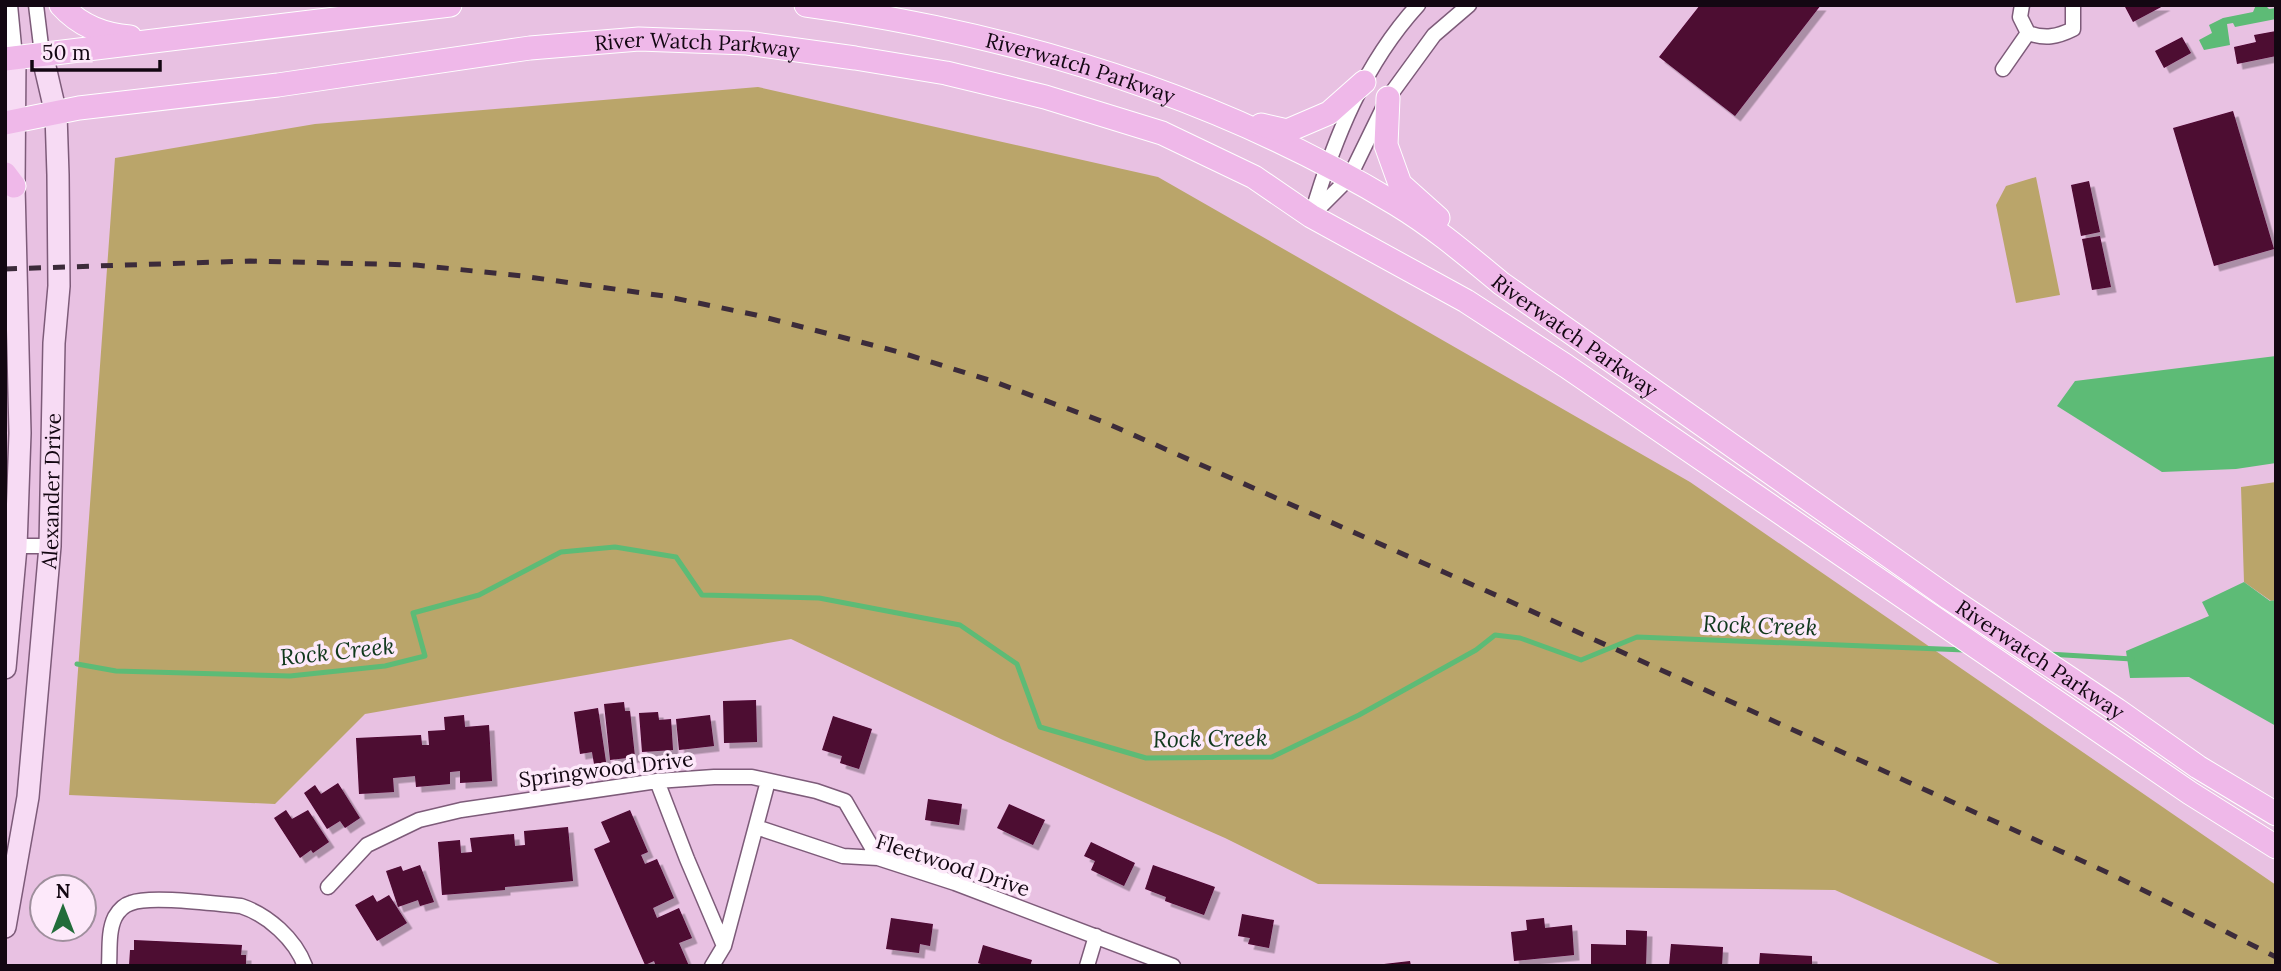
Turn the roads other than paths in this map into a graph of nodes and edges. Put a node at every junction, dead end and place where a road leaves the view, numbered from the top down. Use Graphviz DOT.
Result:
graph roads {
  1 [pos="10,5"];
  2 [pos="36,5"];
  3 [pos="61,5"];
  4 [pos="450,5"];
  5 [pos="806,5"];
  6 [pos="1418,5"];
  7 [pos="1469,5"];
  8 [pos="2022,5"];
  9 [pos="2073,5"];
  10 [pos="2028,33"];
  11 [pos="165,39"];
  12 [pos="42,54"];
  13 [pos="10,58"];
  14 [pos="2003,69"];
  15 [pos="1364,82"];
  16 [pos="1388,98"];
  17 [pos="56,114"];
  18 [pos="1225,117"];
  19 [pos="11,122"];
  20 [pos="1326,163"];
  21 [pos="1349,178"];
  22 [pos="10,180"];
  23 [pos="1311,216"];
  24 [pos="1593,347"];
  25 [pos="11,546"];
  26 [pos="50,546"];
  27 [pos="5,668"];
  28 [pos="657,781"];
  29 [pos="768,781"];
  30 [pos="2276,814"];
  31 [pos="756,827"];
  32 [pos="2276,847"];
  33 [pos="878,858"];
  34 [pos="328,887"];
  35 [pos="5,927"];
  36 [pos="1096,936"];
  37 [pos="724,946"];
  38 [pos="109,966"];
  39 [pos="306,966"];
  40 [pos="712,966"];
  41 [pos="1087,966"];
  42 [pos="1173,966"];
  1 -- 13 [label="street"];
  2 -- 12 [label="street"];
  3 -- 11 [label="main road"];
  4 -- 11 [label="main road"];
  5 -- 18 [label="main road, Riverwatch Parkway"];
  6 -- 15 [label="street"];
  7 -- 16 [label="street"];
  8 -- 10 [label="street"];
  9 -- 10 [label="street"];
  10 -- 14 [label="street"];
  11 -- 12 [label="main road"];
  12 -- 13 [label="main road"];
  12 -- 17 [label="main road, Alexander Drive"];
  13 -- 19 [label="main road, Alexander Drive"];
  15 -- 18 [label="main road"];
  15 -- 20 [label="street"];
  16 -- 21 [label="street"];
  16 -- 24 [label="main road"];
  17 -- 19 [label="main road"];
  17 -- 23 [label="main road, River Watch Parkway"];
  17 -- 26 [label="main road, Alexander Drive"];
  18 -- 20 [label="main road, Riverwatch Parkway"];
  19 -- 22 [label="main road, Alexander Drive"];
  20 -- 21 [label="main road, Riverwatch Parkway"];
  20 -- 23 [label="street"];
  21 -- 23 [label="street"];
  21 -- 24 [label="main road, Riverwatch Parkway"];
  22 -- 25 [label="main road, Alexander Drive"];
  23 -- 32 [label="main road, Riverwatch Parkway"];
  24 -- 30 [label="main road, Riverwatch Parkway"];
  25 -- 26 [label="street"];
  25 -- 27 [label="main road, Alexander Drive"];
  26 -- 35 [label="main road, Alexander Drive"];
  28 -- 29 [label="street, Springwood Drive"];
  28 -- 34 [label="street, Springwood Drive"];
  28 -- 37 [label="street"];
  29 -- 31 [label="street"];
  29 -- 33 [label="street, Springwood Drive"];
  31 -- 33 [label="street, Fleetwood Drive"];
  31 -- 37 [label="street"];
  33 -- 36 [label="street, Fleetwood Drive"];
  36 -- 41 [label="street"];
  36 -- 42 [label="street"];
  37 -- 40 [label="street"];
  38 -- 39 [label="street"];
}
